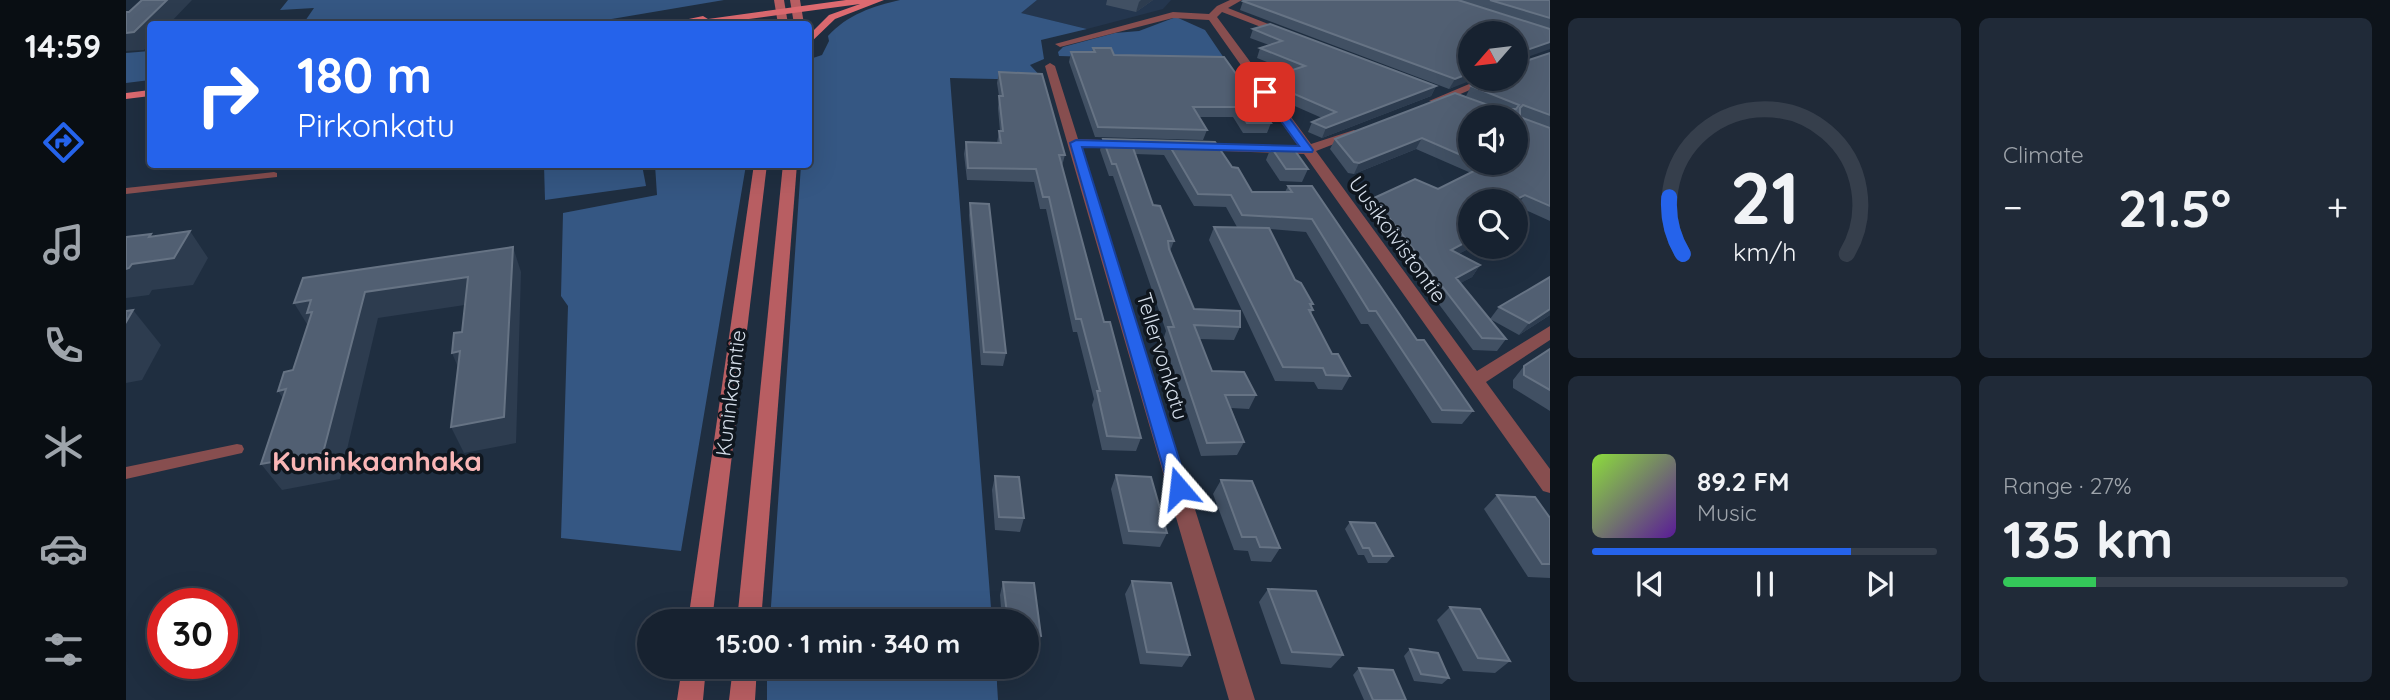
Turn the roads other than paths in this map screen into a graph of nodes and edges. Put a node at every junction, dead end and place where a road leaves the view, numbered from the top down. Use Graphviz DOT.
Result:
graph roads {
  1 [pos="824,0"];
  2 [pos="866,0"];
  3 [pos="879,0"];
  4 [pos="1237,0"];
  5 [pos="751,4"];
  6 [pos="797,5"];
  7 [pos="780,7"];
  8 [pos="1216,12"];
  9 [pos="728,15"];
  10 [pos="689,21"];
  11 [pos="709,21"];
  12 [pos="1296,37"];
  13 [pos="812,38"];
  14 [pos="1060,44"];
  15 [pos="1050,66"];
  16 [pos="147,90"];
  17 [pos="1437,91"];
  18 [pos="1461,91"];
  19 [pos="126,94"];
  20 [pos="1449,96"];
  21 [pos="1471,104"];
  22 [pos="1424,106"];
  23 [pos="1362,131"];
  24 [pos="1076,143"];
  25 [pos="1143,145"];
  26 [pos="1184,146"];
  27 [pos="1307,150"];
  28 [pos="760,168"];
  29 [pos="790,168"];
  30 [pos="274,176"];
  31 [pos="126,191"];
  32 [pos="1550,332"];
  33 [pos="1475,381"];
  34 [pos="237,449"];
  35 [pos="126,473"];
  36 [pos="1550,485"];
  37 [pos="702,609"];
  38 [pos="750,609"];
  39 [pos="693,679"];
  40 [pos="744,679"];
  41 [pos="690,700"];
  42 [pos="741,700"];
  43 [pos="1242,700"];
  1 -- 6 [label="main road"];
  2 -- 6 [label="main road"];
  3 -- 13 [label="main road"];
  4 -- 8 [label="street"];
  5 -- 9 [label="main road"];
  6 -- 7 [label="main road"];
  7 -- 9 [label="main road"];
  7 -- 11 [label="main road"];
  8 -- 12 [label="street"];
  8 -- 14 [label="street"];
  8 -- 27 [label="street, Uusikoivistontie"];
  9 -- 10 [label="main road"];
  15 -- 24 [label="street, Tellervonkatu"];
  16 -- 19 [label="main road"];
  17 -- 20 [label="street"];
  18 -- 20 [label="street"];
  20 -- 21 [label="street"];
  20 -- 22 [label="street"];
  23 -- 27 [label="street"];
  24 -- 25 [label="street"];
  24 -- 43 [label="street, Tellervonkatu"];
  26 -- 27 [label="street"];
  27 -- 33 [label="street, Uusikoivistontie"];
  28 -- 37 [label="main road, Kuninkaantie"];
  29 -- 38 [label="main road, Kuninkaantie"];
  30 -- 31 [label="lane"];
  32 -- 33 [label="street"];
  33 -- 36 [label="street, Uusikoivistontie"];
  34 -- 35 [label="lane"];
  39 -- 41 [label="main road"];
  40 -- 42 [label="main road"];
}
